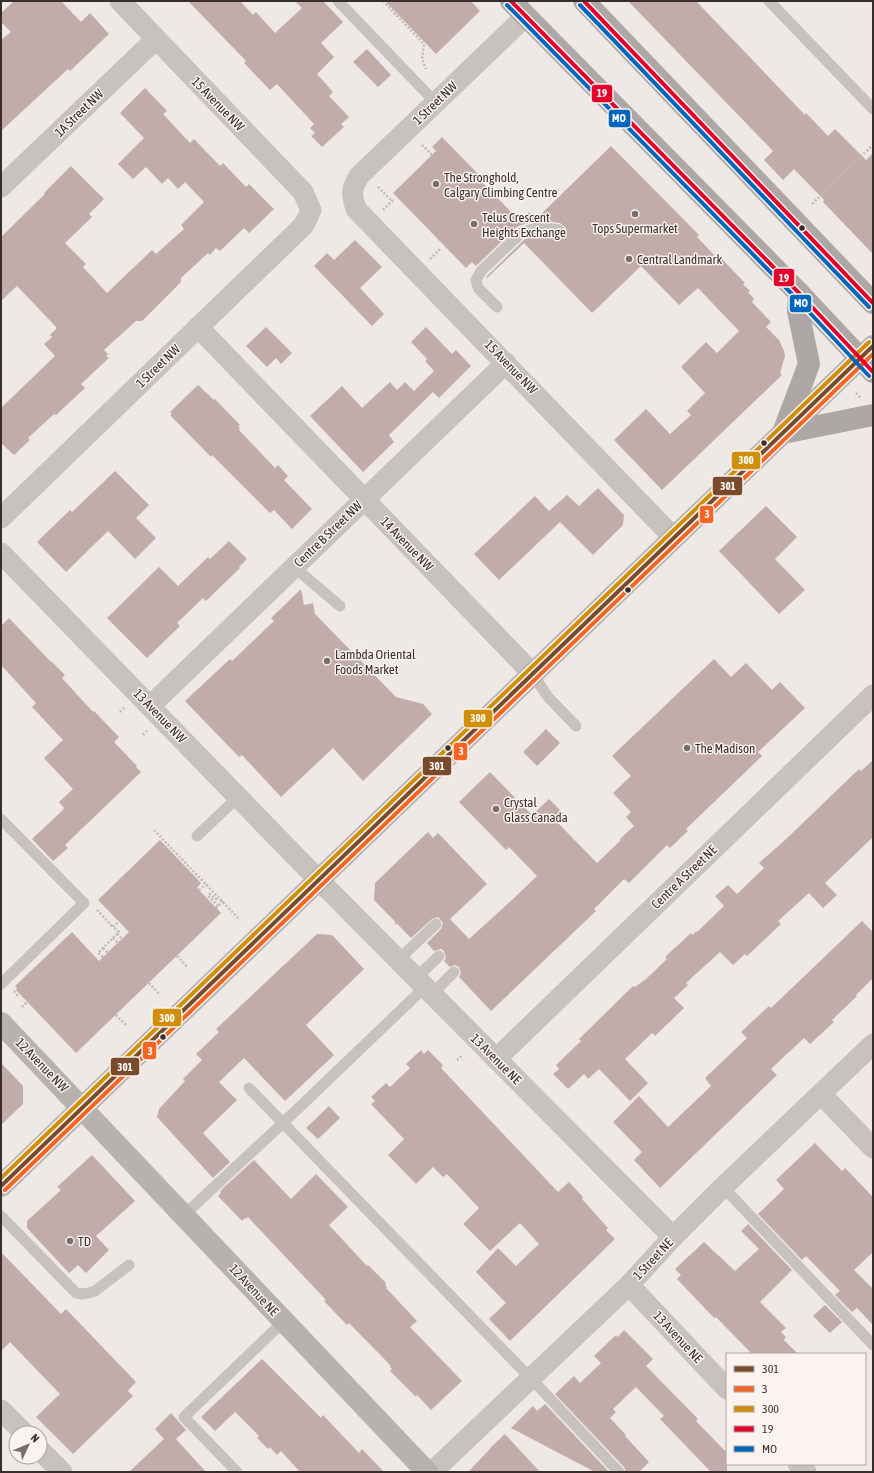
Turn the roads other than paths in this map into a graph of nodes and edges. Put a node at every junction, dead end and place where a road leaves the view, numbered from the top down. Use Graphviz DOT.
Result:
graph roads {
  1 [pos="120,1"];
  2 [pos="338,1"];
  3 [pos="584,1"];
  4 [pos="769,1"];
  5 [pos="519,9"];
  6 [pos="156,39"];
  7 [pos="436,103"];
  8 [pos="873,110"];
  9 [pos="1,187"];
  10 [pos="352,194"];
  11 [pos="311,210"];
  12 [pos="559,230"];
  13 [pos="799,293"];
  14 [pos="873,304"];
  15 [pos="497,307"];
  16 [pos="198,328"];
  17 [pos="869,359"];
  18 [pos="506,363"];
  19 [pos="873,415"];
  20 [pos="784,433"];
  21 [pos="364,500"];
  22 [pos="1,518"];
  23 [pos="674,538"];
  24 [pos="1,553"];
  25 [pos="294,567"];
  26 [pos="340,606"];
  27 [pos="532,673"];
  28 [pos="873,695"];
  29 [pos="150,706"];
  30 [pos="576,726"];
  31 [pos="238,796"];
  32 [pos="1,819"];
  33 [pos="198,836"];
  34 [pos="319,880"];
  35 [pos="436,924"];
  36 [pos="439,956"];
  37 [pos="398,960"];
  38 [pos="454,972"];
  39 [pos="1,984"];
  40 [pos="424,986"];
  41 [pos="1,1023"];
  42 [pos="873,1044"];
  43 [pos="496,1059"];
  44 [pos="249,1088"];
  45 [pos="821,1094"];
  46 [pos="82,1108"];
  47 [pos="282,1123"];
  48 [pos="873,1148"];
  49 [pos="1,1186"];
  50 [pos="723,1187"];
  51 [pos="1,1216"];
  52 [pos="184,1216"];
  53 [pos="673,1237"];
  54 [pos="129,1265"];
  55 [pos="629,1286"];
  56 [pos="284,1322"];
  57 [pos="873,1345"];
  58 [pos="531,1378"];
  59 [pos="726,1388"];
  60 [pos="1,1410"];
  61 [pos="16,1425"];
  62 [pos="48,1458"];
  63 [pos="62,1472"];
  64 [pos="237,1472"];
  65 [pos="427,1472"];
  66 [pos="432,1472"];
  67 [pos="619,1472"];
  1 -- 6 [label="street, 15 Avenue NW"];
  2 -- 7 [label="lane"];
  3 -- 14 [label="highway"];
  4 -- 8 [label="lane"];
  5 -- 7 [label="street, 1 Street NW"];
  5 -- 13 [label="highway"];
  6 -- 9 [label="street, 1A Street NW"];
  6 -- 11 [label="street, 15 Avenue NW"];
  7 -- 10 [label="street, 1 Street NW"];
  10 -- 18 [label="street, 15 Avenue NW"];
  11 -- 16 [label="street, 1 Street NW"];
  12 -- 15 [label="lane"];
  13 -- 17 [label="highway"];
  13 -- 20 [label="highway"];
  16 -- 21 [label="street, 14 Avenue NW"];
  16 -- 22 [label="street, 1 Street NW"];
  17 -- 20 [label="main road"];
  18 -- 21 [label="street, Centre B Street NW"];
  18 -- 23 [label="street, 15 Avenue NW"];
  19 -- 20 [label="highway"];
  20 -- 23 [label="main road"];
  21 -- 25 [label="street, Centre B Street NW"];
  21 -- 27 [label="street, 14 Avenue NW"];
  23 -- 27 [label="main road"];
  24 -- 29 [label="street, 13 Avenue NW"];
  25 -- 26 [label="lane"];
  25 -- 29 [label="street, Centre B Street NW"];
  27 -- 30 [label="lane"];
  27 -- 34 [label="main road"];
  28 -- 43 [label="street, Centre A Street NE"];
  29 -- 31 [label="street, 13 Avenue NW"];
  31 -- 33 [label="lane"];
  31 -- 34 [label="street, 13 Avenue NW"];
  32 -- 39 [label="lane"];
  34 -- 37 [label="street, 13 Avenue NE"];
  34 -- 46 [label="main road"];
  35 -- 37 [label="lane"];
  36 -- 40 [label="lane"];
  37 -- 40 [label="street, 13 Avenue NE"];
  38 -- 40 [label="lane"];
  40 -- 43 [label="street, 13 Avenue NE"];
  40 -- 47 [label="lane"];
  41 -- 46 [label="main road, 12 Avenue NW"];
  42 -- 45 [label="street, 1 Street NE"];
  43 -- 53 [label="street, 13 Avenue NE"];
  44 -- 47 [label="lane"];
  45 -- 48 [label="street"];
  45 -- 50 [label="street, 1 Street NE"];
  46 -- 49 [label="main road"];
  46 -- 52 [label="main road, 12 Avenue NE"];
  47 -- 52 [label="lane"];
  47 -- 58 [label="lane"];
  50 -- 53 [label="street, 1 Street NE"];
  50 -- 57 [label="lane"];
  51 -- 54 [label="lane"];
  52 -- 56 [label="main road, 12 Avenue NE"];
  53 -- 55 [label="street, 1 Street NE"];
  55 -- 58 [label="street, 1 Street NE"];
  55 -- 59 [label="street, 13 Avenue NE"];
  56 -- 64 [label="lane"];
  56 -- 65 [label="main road, 12 Avenue NE"];
  58 -- 66 [label="street, 1 Street NE"];
  58 -- 67 [label="lane"];
  60 -- 61 [label="street"];
  62 -- 63 [label="street"];
}
